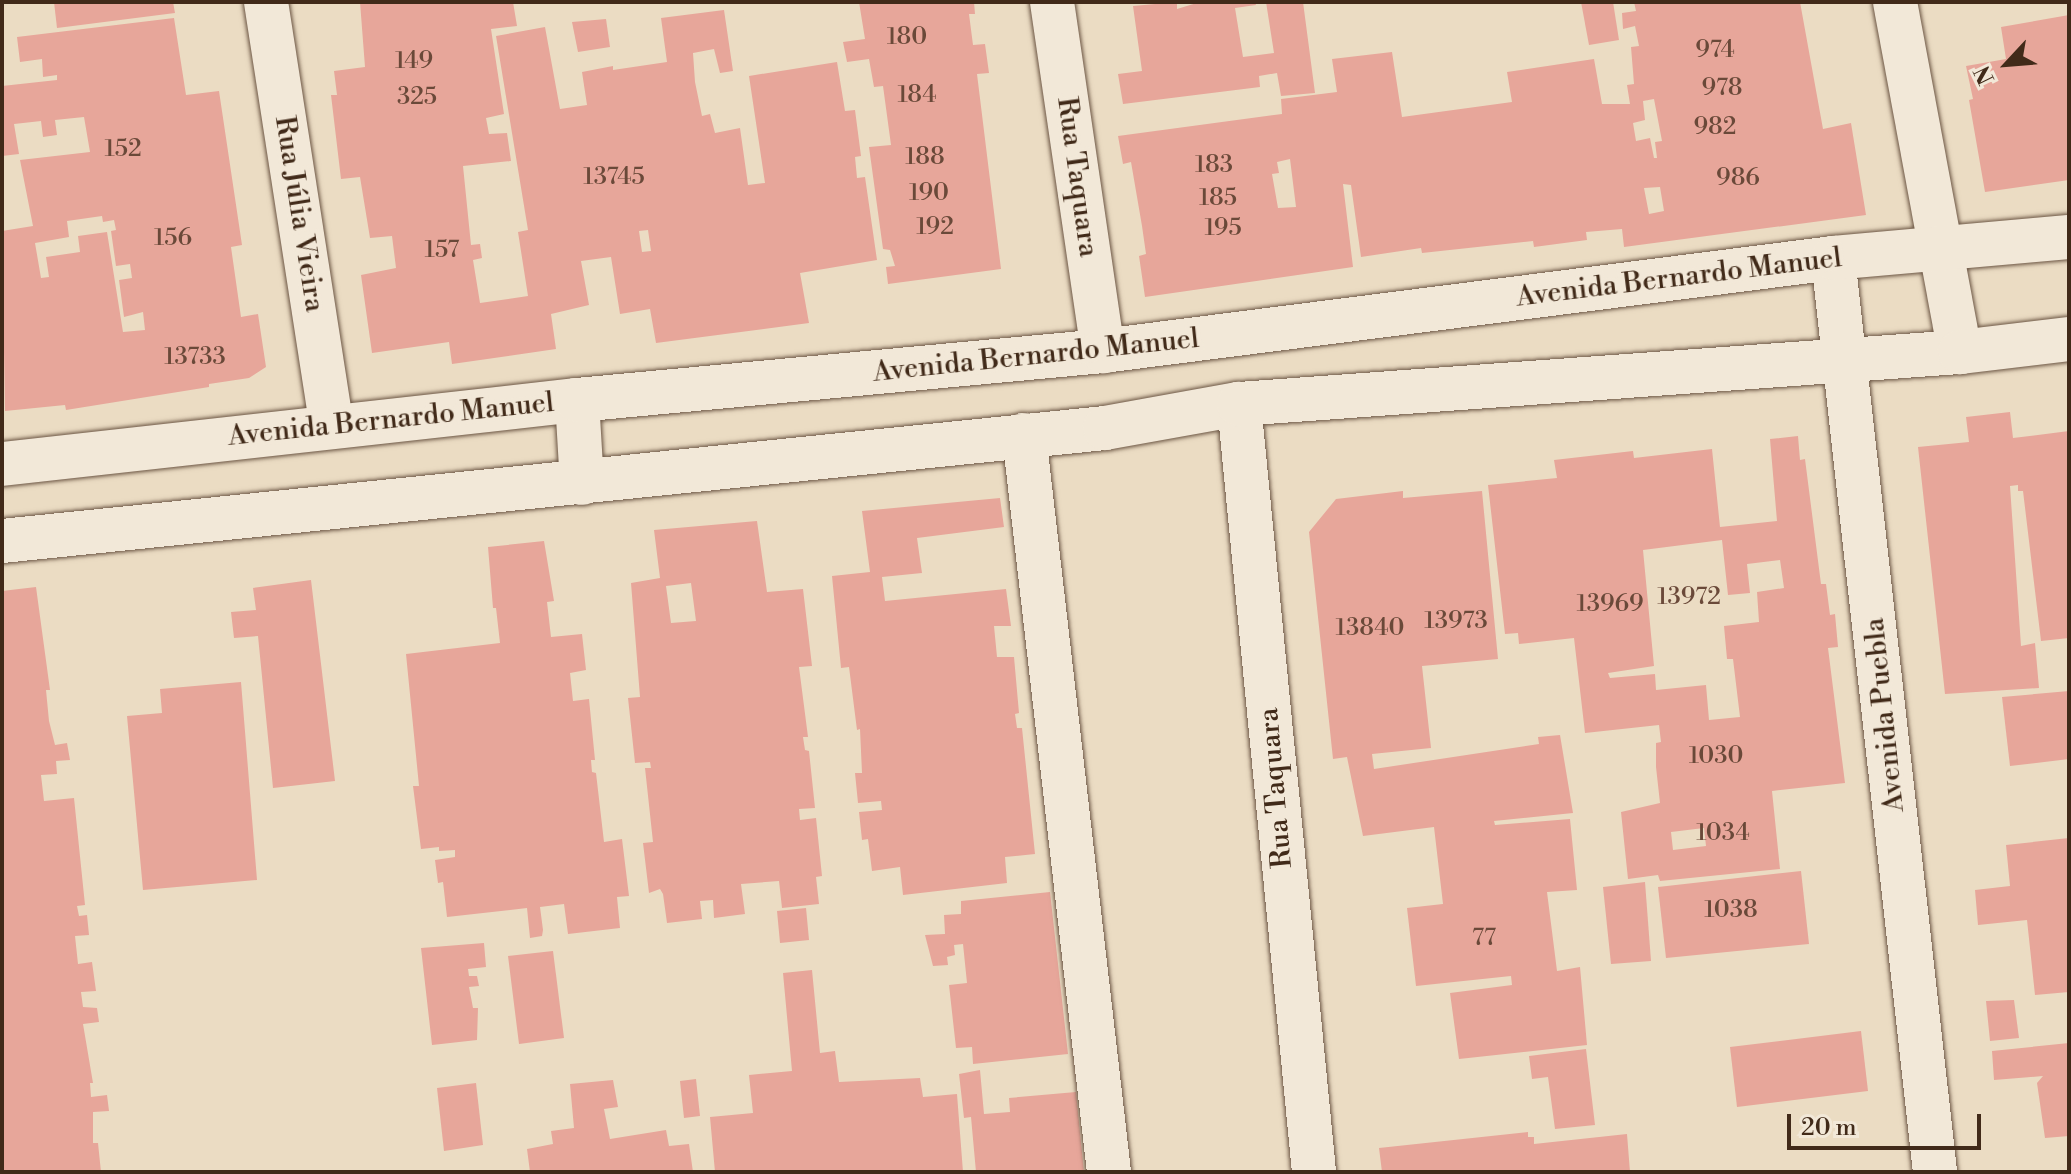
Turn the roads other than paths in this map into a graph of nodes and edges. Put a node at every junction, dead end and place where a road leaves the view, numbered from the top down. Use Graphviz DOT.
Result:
graph roads {
  1 [pos="266,2"];
  2 [pos="1052,2"];
  3 [pos="1895,2"];
  4 [pos="2069,237"];
  5 [pos="1940,248"];
  6 [pos="1833,258"];
  7 [pos="2069,339"];
  8 [pos="1103,351"];
  9 [pos="1960,352"];
  10 [pos="1846,361"];
  11 [pos="577,400"];
  12 [pos="1239,404"];
  13 [pos="332,426"];
  14 [pos="1024,435"];
  15 [pos="2,464"];
  16 [pos="582,483"];
  17 [pos="2,541"];
  18 [pos="1109,1172"];
  19 [pos="1314,1172"];
  20 [pos="1935,1172"];
  1 -- 13 [label="street, Rua Júlia Vieira"];
  2 -- 8 [label="street, Rua Taquara"];
  3 -- 5 [label="street"];
  4 -- 5 [label="street, Avenida Bernardo Manuel"];
  5 -- 6 [label="street, Avenida Bernardo Manuel"];
  5 -- 9 [label="street"];
  6 -- 8 [label="street, Avenida Bernardo Manuel"];
  6 -- 10 [label="street, Avenida Puebla"];
  7 -- 9 [label="street"];
  8 -- 11 [label="street, Avenida Bernardo Manuel"];
  9 -- 10 [label="street"];
  10 -- 12 [label="street"];
  10 -- 20 [label="street, Avenida Puebla"];
  11 -- 13 [label="street, Avenida Bernardo Manuel"];
  11 -- 16 [label="street"];
  12 -- 14 [label="street"];
  12 -- 19 [label="street, Rua Taquara"];
  13 -- 15 [label="street, Avenida Bernardo Manuel"];
  14 -- 16 [label="street"];
  14 -- 18 [label="street"];
  16 -- 17 [label="street"];
}
